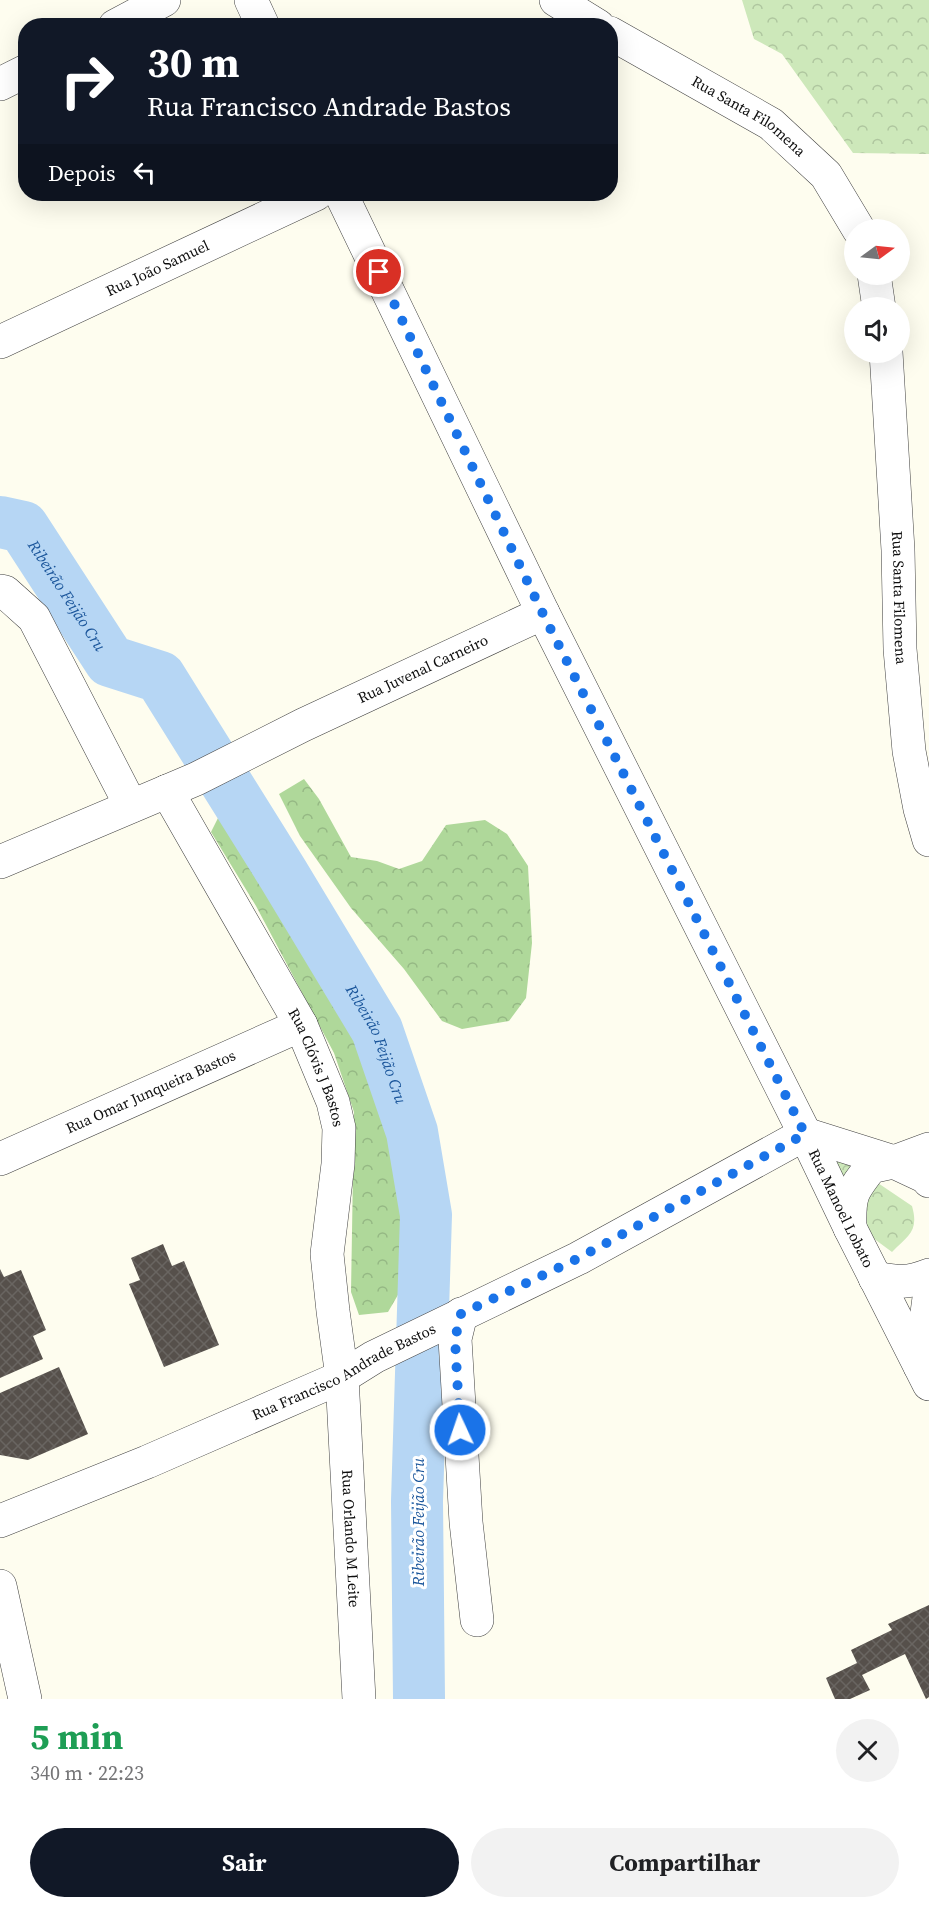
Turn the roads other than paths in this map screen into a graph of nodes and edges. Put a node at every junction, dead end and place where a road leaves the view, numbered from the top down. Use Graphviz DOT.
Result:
graph roads {
  1 [pos="164,0"];
  2 [pos="556,0"];
  3 [pos="130,18"];
  4 [pos="585,18"];
  5 [pos="618,38"];
  6 [pos="18,75"];
  7 [pos="0,84"];
  8 [pos="301,201"];
  9 [pos="344,201"];
  10 [pos="852,219"];
  11 [pos="0,342"];
  12 [pos="887,363"];
  13 [pos="0,591"];
  14 [pos="543,614"];
  15 [pos="181,785"];
  16 [pos="131,806"];
  17 [pos="929,840"];
  18 [pos="0,862"];
  19 [pos="302,1025"];
  20 [pos="805,1134"];
  21 [pos="929,1149"];
  22 [pos="0,1159"];
  23 [pos="894,1162"];
  24 [pos="929,1181"];
  25 [pos="850,1228"];
  26 [pos="929,1275"];
  27 [pos="875,1278"];
  28 [pos="929,1298"];
  29 [pos="452,1318"];
  30 [pos="924,1375"];
  31 [pos="342,1377"];
  32 [pos="0,1521"];
  33 [pos="0,1586"];
  34 [pos="477,1620"];
  35 [pos="25,1699"];
  36 [pos="359,1699"];
  1 -- 3 [label="street"];
  2 -- 4 [label="street"];
  5 -- 10 [label="street, Rua Santa Filomena"];
  6 -- 7 [label="street"];
  8 -- 11 [label="street, Rua João Samuel"];
  9 -- 14 [label="street, Rua Manoel Lobato"];
  12 -- 17 [label="street, Rua Santa Filomena"];
  13 -- 16 [label="street"];
  14 -- 15 [label="street, Rua Juvenal Carneiro"];
  14 -- 20 [label="street, Rua Manoel Lobato"];
  15 -- 16 [label="street"];
  15 -- 19 [label="street, Rua Clóvis J Bastos"];
  16 -- 18 [label="street"];
  19 -- 22 [label="street, Rua Omar Junqueira Bastos"];
  19 -- 31 [label="street, Rua Clóvis J Bastos"];
  20 -- 23 [label="street"];
  20 -- 25 [label="street, Rua Manoel Lobato"];
  20 -- 29 [label="street, Rua Francisco Andrade Bastos"];
  21 -- 23 [label="street"];
  23 -- 24 [label="street"];
  23 -- 25 [label="street"];
  25 -- 27 [label="street, Rua Manoel Lobato"];
  26 -- 27 [label="street"];
  27 -- 30 [label="street, Rua Manoel Lobato"];
  28 -- 30 [label="street"];
  29 -- 31 [label="street, Rua Francisco Andrade Bastos"];
  29 -- 34 [label="street"];
  31 -- 32 [label="street, Rua Francisco Andrade Bastos"];
  31 -- 36 [label="street, Rua Orlando M Leite"];
  33 -- 35 [label="street"];
}
